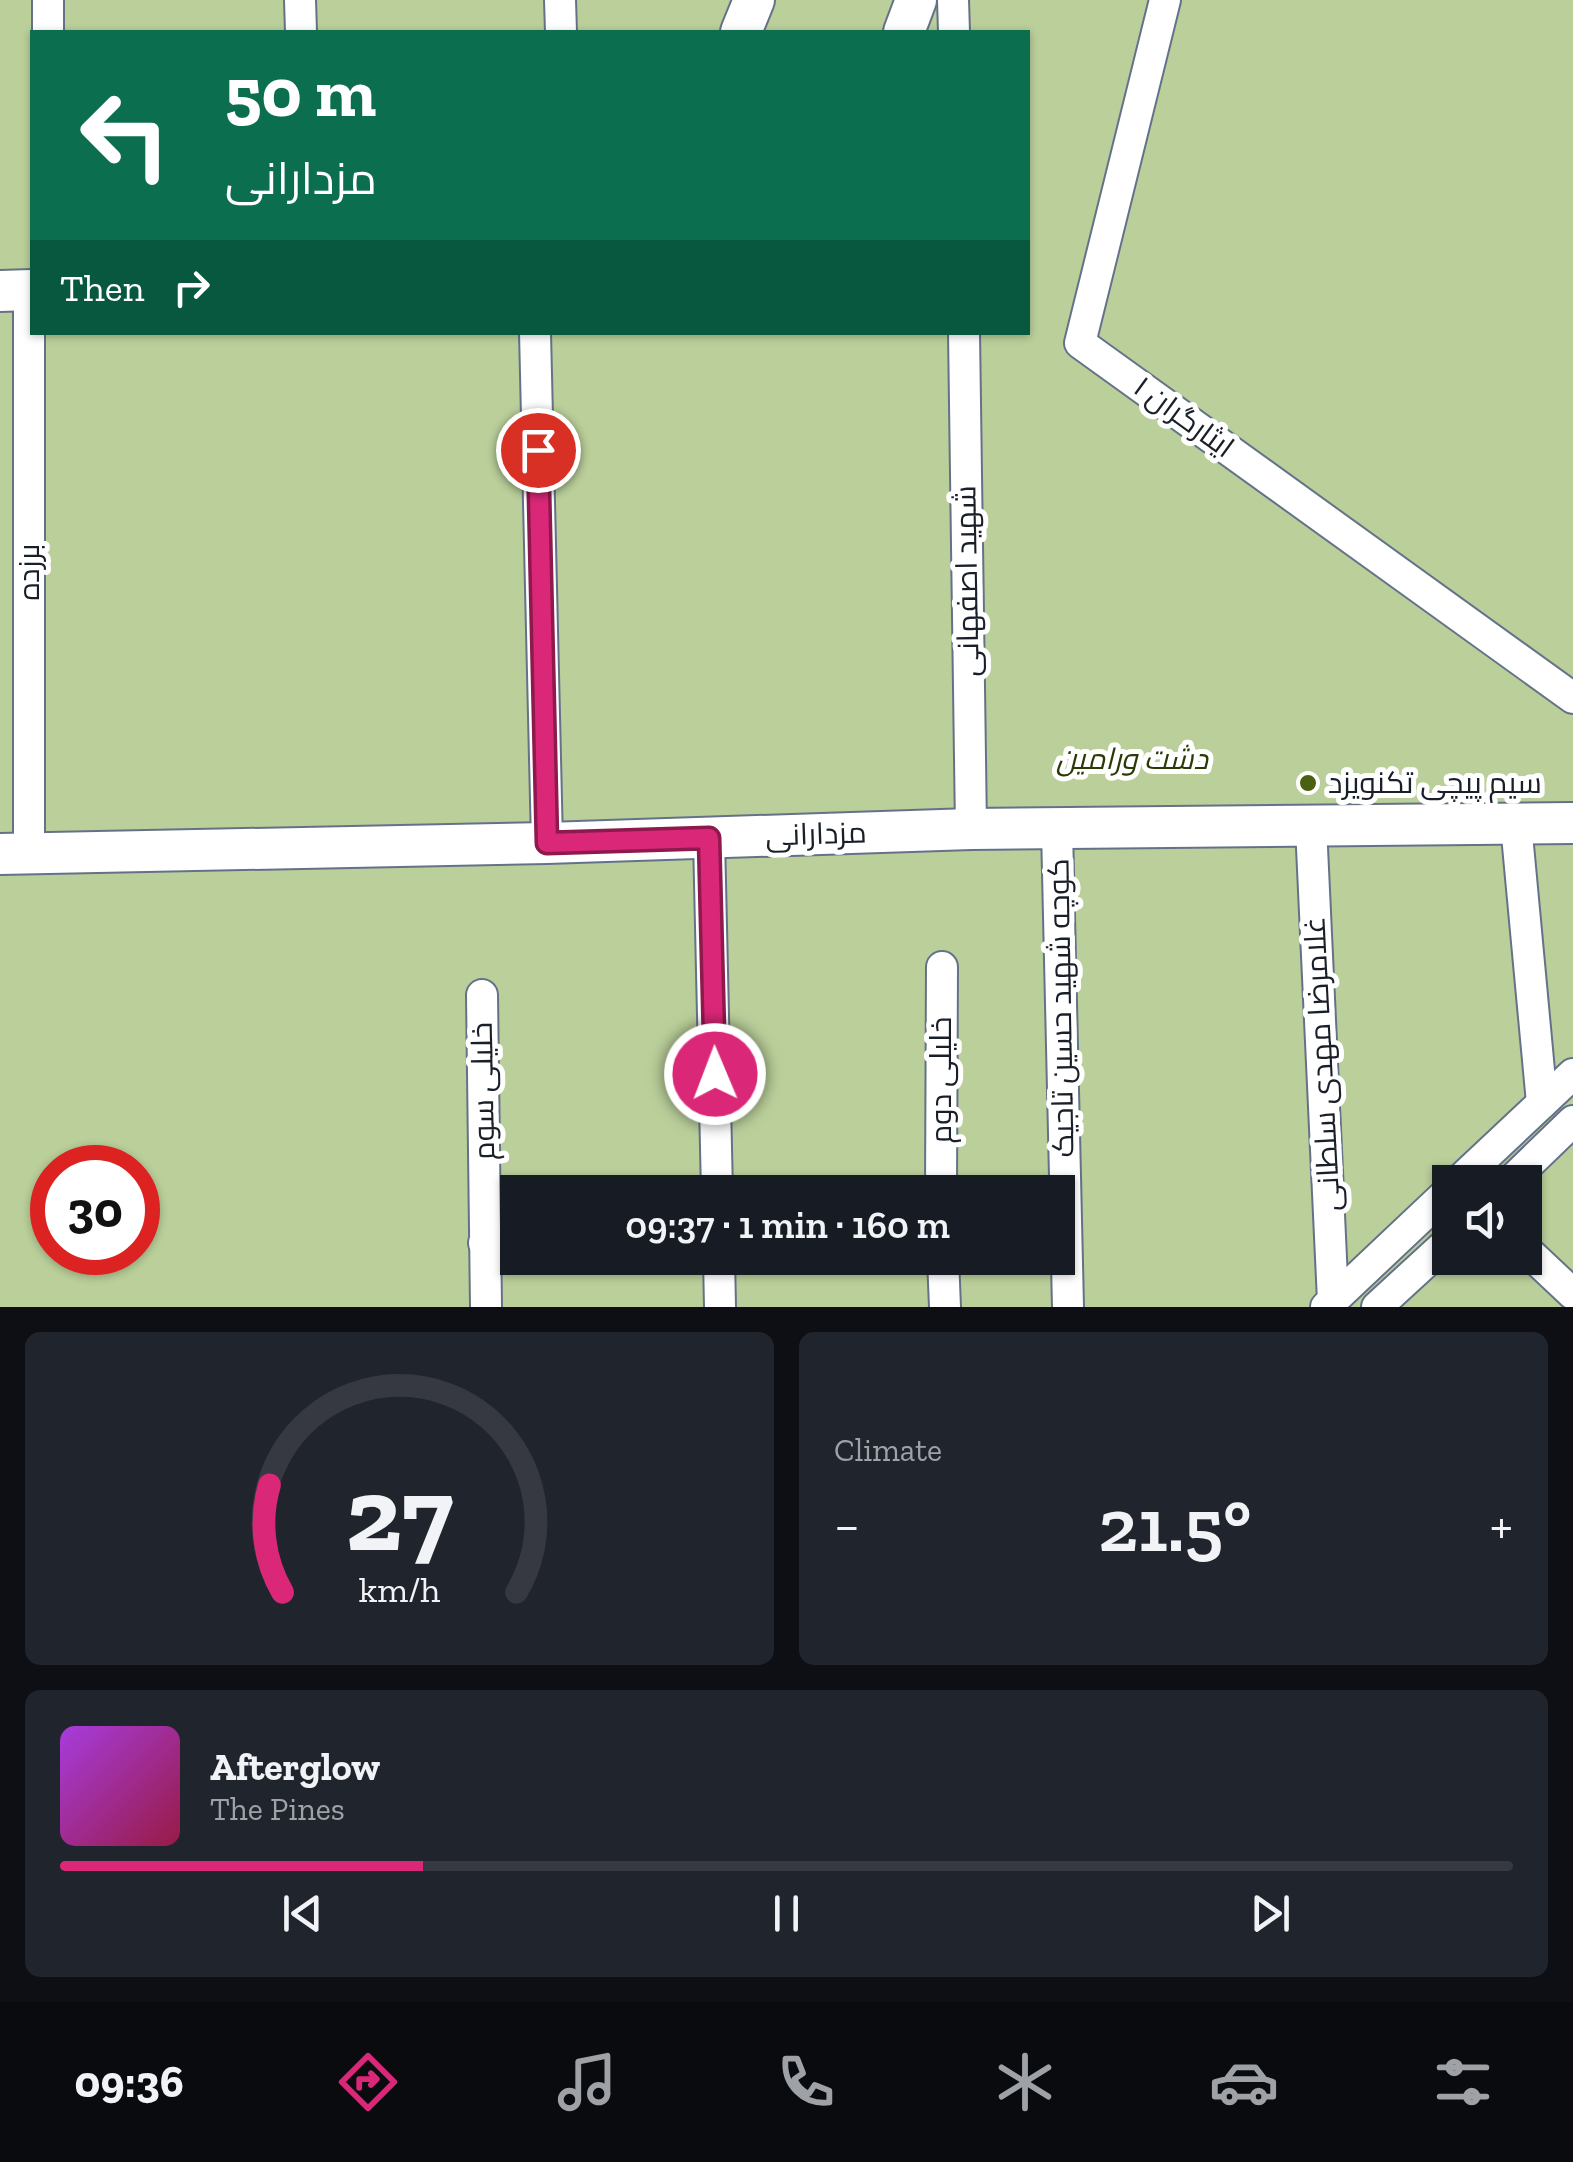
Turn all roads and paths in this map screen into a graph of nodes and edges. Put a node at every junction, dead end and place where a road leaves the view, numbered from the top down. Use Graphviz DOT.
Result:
graph roads {
  1 [pos="48,0"];
  2 [pos="300,0"];
  3 [pos="560,0"];
  4 [pos="754,0"];
  5 [pos="916,0"];
  6 [pos="953,0"];
  7 [pos="1164,0"];
  8 [pos="48,30"];
  9 [pos="301,30"];
  10 [pos="561,30"];
  11 [pos="742,30"];
  12 [pos="905,30"];
  13 [pos="954,30"];
  14 [pos="21,290"];
  15 [pos="536,335"];
  16 [pos="964,335"];
  17 [pos="1573,698"];
  18 [pos="1573,823"];
  19 [pos="1516,824"];
  20 [pos="1311,826"];
  21 [pos="1057,828"];
  22 [pos="971,829"];
  23 [pos="709,838"];
  24 [pos="547,843"];
  25 [pos="14,854"];
  26 [pos="942,967"];
  27 [pos="482,994"];
  28 [pos="1573,1074"];
  29 [pos="1542,1103"];
  30 [pos="1573,1121"];
  31 [pos="1476,1165"];
  32 [pos="1528,1165"];
  33 [pos="718,1175"];
  34 [pos="941,1175"];
  35 [pos="1432,1207"];
  36 [pos="484,1242"];
  37 [pos="500,1242"];
  38 [pos="1432,1257"];
  39 [pos="1542,1265"];
  40 [pos="719,1275"];
  41 [pos="943,1275"];
  42 [pos="1573,1294"];
  43 [pos="1330,1304"];
  44 [pos="486,1307"];
  45 [pos="720,1307"];
  46 [pos="945,1307"];
  47 [pos="1068,1307"];
  48 [pos="1377,1307"];
  1 -- 8 [label="street"];
  2 -- 9 [label="street"];
  3 -- 10 [label="street"];
  4 -- 11 [label="main road"];
  5 -- 12 [label="main road"];
  6 -- 13 [label="street"];
  7 -- 17 [label="street, ایثارگران ۱"];
  14 -- 25 [label="street, برزده"];
  15 -- 24 [label="street"];
  16 -- 22 [label="street, شهید اصفهانی"];
  18 -- 19 [label="main road, مزدارانی"];
  19 -- 20 [label="main road, مزدارانی"];
  19 -- 29 [label="street"];
  20 -- 21 [label="main road, مزدارانی"];
  20 -- 43 [label="street, غلامرضا مهدی سلطانی"];
  21 -- 22 [label="main road, مزدارانی"];
  21 -- 47 [label="street, کوچه شهید حسین تاجیک"];
  22 -- 23 [label="main road, مزدارانی"];
  23 -- 24 [label="main road, مزدارانی"];
  23 -- 33 [label="street"];
  24 -- 25 [label="main road, مزدارانی"];
  26 -- 34 [label="street, خلیلی دوم"];
  27 -- 36 [label="street, خلیلی سوم"];
  28 -- 29 [label="street"];
  29 -- 31 [label="street"];
  30 -- 32 [label="street"];
  35 -- 43 [label="street"];
  36 -- 37 [label="street"];
  36 -- 44 [label="street, خلیلی سوم"];
  38 -- 48 [label="street"];
  39 -- 42 [label="street"];
  40 -- 45 [label="street"];
  41 -- 46 [label="street"];
}
